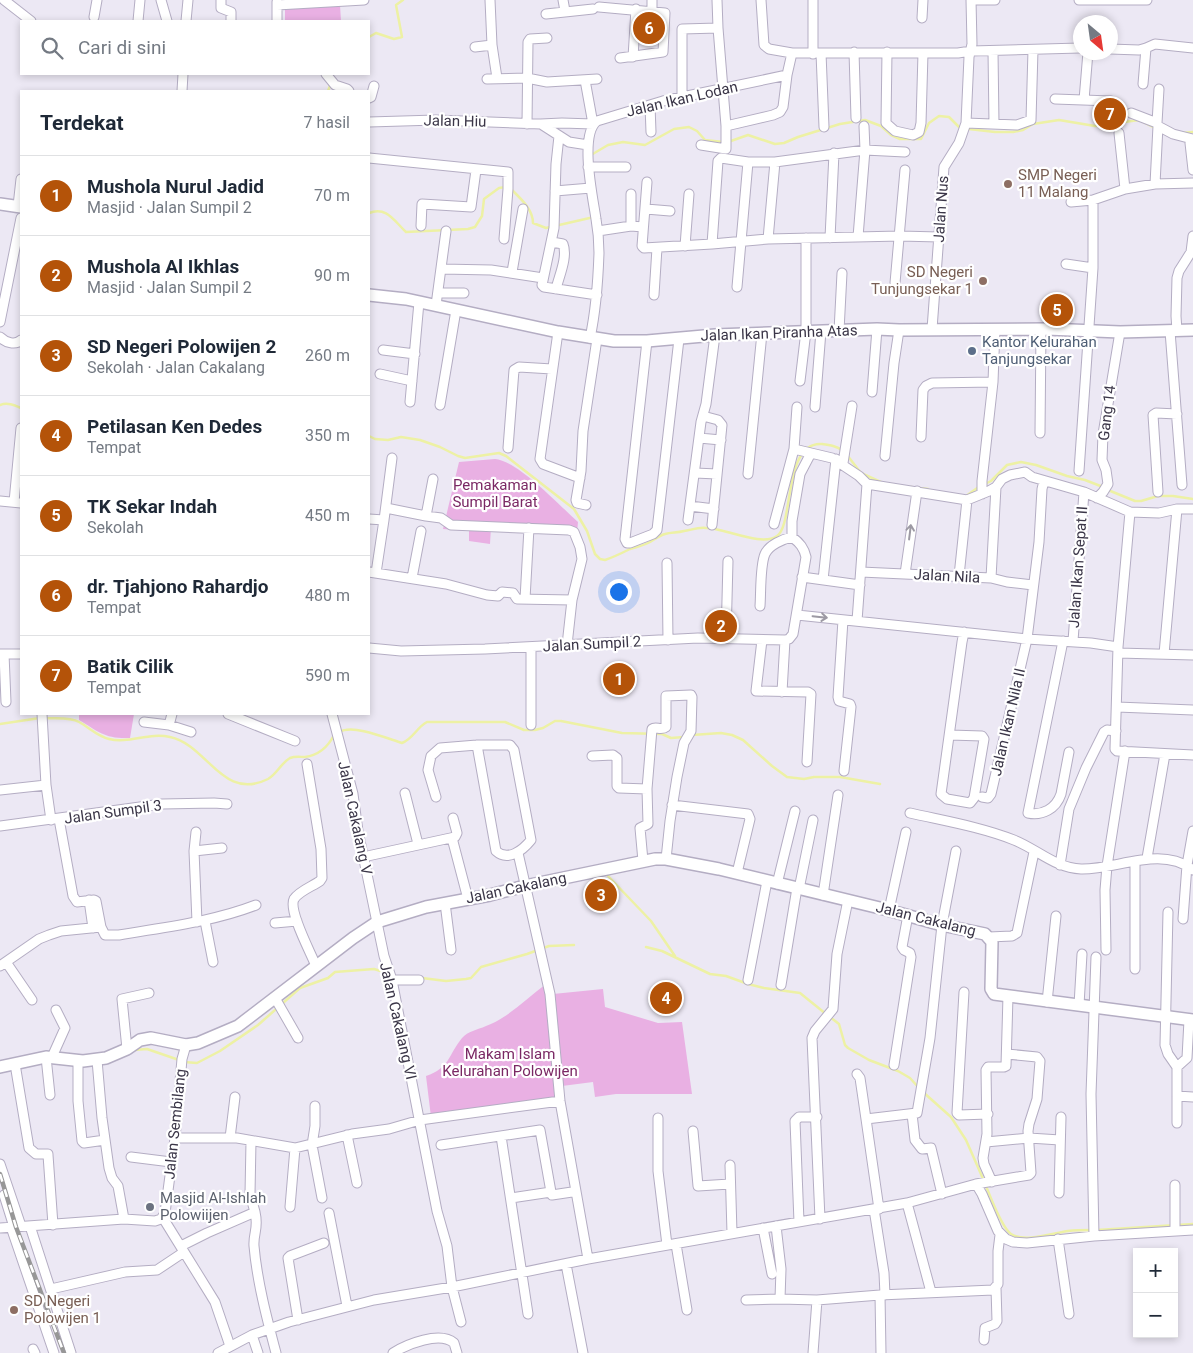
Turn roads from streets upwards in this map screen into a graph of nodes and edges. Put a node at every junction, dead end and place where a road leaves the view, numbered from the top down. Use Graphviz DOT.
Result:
graph roads {
  1 [pos="4,0"];
  2 [pos="97,0"];
  3 [pos="140,0"];
  4 [pos="161,0"];
  5 [pos="188,0"];
  6 [pos="220,0"];
  7 [pos="364,0"];
  8 [pos="490,0"];
  9 [pos="563,0"];
  10 [pos="652,0"];
  11 [pos="717,0"];
  12 [pos="761,0"];
  13 [pos="813,0"];
  14 [pos="923,0"];
  15 [pos="972,0"];
  16 [pos="995,0"];
  17 [pos="1079,0"];
  18 [pos="1122,0"];
  19 [pos="1147,0"];
  20 [pos="277,3"];
  21 [pos="609,4"];
  22 [pos="636,10"];
  23 [pos="565,11"];
  24 [pos="652,11"];
  25 [pos="546,14"];
  26 [pos="94,17"];
  27 [pos="922,18"];
  28 [pos="30,20"];
  29 [pos="138,20"];
  30 [pos="167,20"];
  31 [pos="186,20"];
  32 [pos="231,20"];
  33 [pos="277,20"];
  34 [pos="718,28"];
  35 [pos="547,38"];
  36 [pos="492,46"];
  37 [pos="475,47"];
  38 [pos="1073,48"];
  39 [pos="1146,48"];
  40 [pos="1193,48"];
  41 [pos="1118,49"];
  42 [pos="1033,50"];
  43 [pos="970,51"];
  44 [pos="854,52"];
  45 [pos="887,52"];
  46 [pos="993,52"];
  47 [pos="792,53"];
  48 [pos="817,53"];
  49 [pos="923,53"];
  50 [pos="633,57"];
  51 [pos="620,58"];
  52 [pos="1087,60"];
  53 [pos="787,75"];
  54 [pos="182,76"];
  55 [pos="329,78"];
  56 [pos="528,78"];
  57 [pos="597,79"];
  58 [pos="585,80"];
  59 [pos="1143,84"];
  60 [pos="374,86"];
  61 [pos="723,89"];
  62 [pos="1158,89"];
  63 [pos="182,90"];
  64 [pos="348,90"];
  65 [pos="682,97"];
  66 [pos="370,98"];
  67 [pos="1055,99"];
  68 [pos="1084,100"];
  69 [pos="1111,101"];
  70 [pos="650,105"];
  71 [pos="1131,113"];
  72 [pos="856,118"];
  73 [pos="370,122"];
  74 [pos="527,124"];
  75 [pos="541,124"];
  76 [pos="593,124"];
  77 [pos="994,124"];
  78 [pos="726,126"];
  79 [pos="864,126"];
  80 [pos="824,127"];
  81 [pos="965,127"];
  82 [pos="1157,127"];
  83 [pos="651,132"];
  84 [pos="1119,133"];
  85 [pos="559,136"];
  86 [pos="1193,139"];
  87 [pos="588,145"];
  88 [pos="701,145"];
  89 [pos="865,150"];
  90 [pos="906,152"];
  91 [pos="834,153"];
  92 [pos="370,158"];
  93 [pos="748,162"];
  94 [pos="775,162"];
  95 [pos="591,167"];
  96 [pos="626,167"];
  97 [pos="476,170"];
  98 [pos="905,170"];
  99 [pos="1193,170"];
  100 [pos="647,182"];
  101 [pos="1193,182"];
  102 [pos="1155,184"];
  103 [pos="591,188"];
  104 [pos="1125,189"];
  105 [pos="555,191"];
  106 [pos="20,193"];
  107 [pos="631,194"];
  108 [pos="690,194"];
  109 [pos="1094,200"];
  110 [pos="1071,202"];
  111 [pos="0,204"];
  112 [pos="19,207"];
  113 [pos="646,208"];
  114 [pos="523,209"];
  115 [pos="670,211"];
  116 [pos="20,223"];
  117 [pos="421,226"];
  118 [pos="631,226"];
  119 [pos="644,227"];
  120 [pos="446,231"];
  121 [pos="598,231"];
  122 [pos="900,236"];
  123 [pos="1193,236"];
  124 [pos="858,237"];
  125 [pos="940,237"];
  126 [pos="806,238"];
  127 [pos="830,238"];
  128 [pos="504,239"];
  129 [pos="768,239"];
  130 [pos="552,242"];
  131 [pos="741,242"];
  132 [pos="712,244"];
  133 [pos="685,246"];
  134 [pos="657,248"];
  135 [pos="1191,253"];
  136 [pos="1066,264"];
  137 [pos="1093,268"];
  138 [pos="442,269"];
  139 [pos="512,272"];
  140 [pos="842,273"];
  141 [pos="544,278"];
  142 [pos="896,283"];
  143 [pos="737,287"];
  144 [pos="556,289"];
  145 [pos="438,293"];
  146 [pos="464,293"];
  147 [pos="370,295"];
  148 [pos="597,295"];
  149 [pos="654,295"];
  150 [pos="420,302"];
  151 [pos="436,305"];
  152 [pos="456,310"];
  153 [pos="0,322"];
  154 [pos="877,329"];
  155 [pos="932,329"];
  156 [pos="995,329"];
  157 [pos="899,330"];
  158 [pos="1041,330"];
  159 [pos="1193,330"];
  160 [pos="806,331"];
  161 [pos="821,331"];
  162 [pos="838,331"];
  163 [pos="1087,331"];
  164 [pos="1174,331"];
  165 [pos="558,332"];
  166 [pos="1120,332"];
  167 [pos="762,333"];
  168 [pos="715,335"];
  169 [pos="0,337"];
  170 [pos="593,338"];
  171 [pos="679,338"];
  172 [pos="20,341"];
  173 [pos="647,341"];
  174 [pos="383,350"];
  175 [pos="415,354"];
  176 [pos="552,369"];
  177 [pos="380,374"];
  178 [pos="412,381"];
  179 [pos="800,382"];
  180 [pos="993,382"];
  181 [pos="872,392"];
  182 [pos="410,402"];
  183 [pos="440,405"];
  184 [pos="852,406"];
  185 [pos="797,407"];
  186 [pos="815,407"];
  187 [pos="1177,414"];
  188 [pos="704,416"];
  189 [pos="20,433"];
  190 [pos="1040,433"];
  191 [pos="921,437"];
  192 [pos="699,438"];
  193 [pos="721,440"];
  194 [pos="508,448"];
  195 [pos="803,451"];
  196 [pos="885,456"];
  197 [pos="392,458"];
  198 [pos="841,461"];
  199 [pos="1079,470"];
  200 [pos="695,473"];
  201 [pos="718,474"];
  202 [pos="748,474"];
  203 [pos="580,478"];
  204 [pos="433,479"];
  205 [pos="1044,481"];
  206 [pos="867,484"];
  207 [pos="1182,485"];
  208 [pos="996,487"];
  209 [pos="917,491"];
  210 [pos="1103,491"];
  211 [pos="1084,492"];
  212 [pos="1158,492"];
  213 [pos="982,493"];
  214 [pos="967,500"];
  215 [pos="0,501"];
  216 [pos="17,503"];
  217 [pos="586,505"];
  218 [pos="690,506"];
  219 [pos="386,508"];
  220 [pos="714,509"];
  221 [pos="1177,509"];
  222 [pos="1193,509"];
  223 [pos="1130,512"];
  224 [pos="426,516"];
  225 [pos="370,519"];
  226 [pos="382,519"];
  227 [pos="688,520"];
  228 [pos="774,524"];
  229 [pos="712,525"];
  230 [pos="529,528"];
  231 [pos="421,531"];
  232 [pos="792,538"];
  233 [pos="728,561"];
  234 [pos="667,563"];
  235 [pos="861,572"];
  236 [pos="372,573"];
  237 [pos="905,574"];
  238 [pos="959,576"];
  239 [pos="802,577"];
  240 [pos="412,578"];
  241 [pos="991,578"];
  242 [pos="822,580"];
  243 [pos="860,585"];
  244 [pos="1033,585"];
  245 [pos="525,599"];
  246 [pos="572,600"];
  247 [pos="760,606"];
  248 [pos="797,615"];
  249 [pos="843,620"];
  250 [pos="857,621"];
  251 [pos="964,632"];
  252 [pos="726,638"];
  253 [pos="1027,639"];
  254 [pos="668,640"];
  255 [pos="762,640"];
  256 [pos="785,640"];
  257 [pos="1063,641"];
  258 [pos="1073,641"];
  259 [pos="567,645"];
  260 [pos="532,646"];
  261 [pos="370,648"];
  262 [pos="1118,650"];
  263 [pos="2,654"];
  264 [pos="20,654"];
  265 [pos="1164,654"];
  266 [pos="1193,655"];
  267 [pos="782,692"];
  268 [pos="6,702"];
  269 [pos="1118,707"];
  270 [pos="1193,710"];
  271 [pos="172,715"];
  272 [pos="332,715"];
  273 [pos="42,716"];
  274 [pos="238,716"];
  275 [pos="144,722"];
  276 [pos="169,725"];
  277 [pos="531,726"];
  278 [pos="1116,731"];
  279 [pos="191,732"];
  280 [pos="950,734"];
  281 [pos="295,741"];
  282 [pos="477,745"];
  283 [pos="1120,750"];
  284 [pos="1069,752"];
  285 [pos="1165,754"];
  286 [pos="1193,755"];
  287 [pos="592,756"];
  288 [pos="807,762"];
  289 [pos="307,764"];
  290 [pos="844,772"];
  291 [pos="46,785"];
  292 [pos="647,789"];
  293 [pos="0,790"];
  294 [pos="405,793"];
  295 [pos="838,794"];
  296 [pos="436,797"];
  297 [pos="982,797"];
  298 [pos="227,804"];
  299 [pos="672,805"];
  300 [pos="795,811"];
  301 [pos="910,813"];
  302 [pos="453,818"];
  303 [pos="55,820"];
  304 [pos="813,820"];
  305 [pos="0,826"];
  306 [pos="1193,831"];
  307 [pos="196,832"];
  308 [pos="906,832"];
  309 [pos="452,838"];
  310 [pos="418,844"];
  311 [pos="222,848"];
  312 [pos="194,851"];
  313 [pos="956,851"];
  314 [pos="518,853"];
  315 [pos="363,857"];
  316 [pos="1032,858"];
  317 [pos="1147,858"];
  318 [pos="666,859"];
  319 [pos="643,861"];
  320 [pos="1135,861"];
  321 [pos="1060,865"];
  322 [pos="1107,866"];
  323 [pos="1190,867"];
  324 [pos="737,873"];
  325 [pos="772,882"];
  326 [pos="525,886"];
  327 [pos="798,888"];
  328 [pos="823,895"];
  329 [pos="468,899"];
  330 [pos="848,900"];
  331 [pos="445,903"];
  332 [pos="256,905"];
  333 [pos="889,910"];
  334 [pos="1168,912"];
  335 [pos="908,915"];
  336 [pos="1056,916"];
  337 [pos="1183,919"];
  338 [pos="201,921"];
  339 [pos="297,921"];
  340 [pos="377,922"];
  341 [pos="275,923"];
  342 [pos="942,925"];
  343 [pos="97,928"];
  344 [pos="990,937"];
  345 [pos="451,950"];
  346 [pos="1106,950"];
  347 [pos="1082,954"];
  348 [pos="1096,957"];
  349 [pos="213,962"];
  350 [pos="3,964"];
  351 [pos="316,966"];
  352 [pos="1135,968"];
  353 [pos="391,976"];
  354 [pos="420,980"];
  355 [pos="748,980"];
  356 [pos="781,985"];
  357 [pos="964,992"];
  358 [pos="149,993"];
  359 [pos="1008,996"];
  360 [pos="32,1000"];
  361 [pos="1047,1002"];
  362 [pos="278,1003"];
  363 [pos="1079,1005"];
  364 [pos="1094,1008"];
  365 [pos="56,1010"];
  366 [pos="1166,1017"];
  367 [pos="1191,1020"];
  368 [pos="298,1038"];
  369 [pos="186,1045"];
  370 [pos="127,1049"];
  371 [pos="1007,1054"];
  372 [pos="47,1059"];
  373 [pos="98,1062"];
  374 [pos="78,1064"];
  375 [pos="894,1065"];
  376 [pos="15,1066"];
  377 [pos="0,1067"];
  378 [pos="1178,1067"];
  379 [pos="857,1074"];
  380 [pos="50,1095"];
  381 [pos="1177,1096"];
  382 [pos="235,1097"];
  383 [pos="1193,1097"];
  384 [pos="560,1101"];
  385 [pos="316,1106"];
  386 [pos="912,1114"];
  387 [pos="988,1114"];
  388 [pos="817,1117"];
  389 [pos="1061,1117"];
  390 [pos="658,1118"];
  391 [pos="866,1119"];
  392 [pos="420,1120"];
  393 [pos="1177,1123"];
  394 [pos="693,1130"];
  395 [pos="347,1135"];
  396 [pos="501,1136"];
  397 [pos="175,1138"];
  398 [pos="230,1138"];
  399 [pos="1029,1138"];
  400 [pos="105,1140"];
  401 [pos="1060,1140"];
  402 [pos="251,1141"];
  403 [pos="986,1142"];
  404 [pos="312,1145"];
  405 [pos="441,1145"];
  406 [pos="295,1148"];
  407 [pos="131,1157"];
  408 [pos="171,1162"];
  409 [pos="0,1164"];
  410 [pos="730,1165"];
  411 [pos="0,1182"];
  412 [pos="357,1183"];
  413 [pos="985,1183"];
  414 [pos="730,1184"];
  415 [pos="1175,1185"];
  416 [pos="551,1192"];
  417 [pos="572,1192"];
  418 [pos="1059,1193"];
  419 [pos="942,1194"];
  420 [pos="322,1198"];
  421 [pos="511,1198"];
  422 [pos="907,1204"];
  423 [pos="290,1207"];
  424 [pos="876,1209"];
  425 [pos="255,1212"];
  426 [pos="329,1213"];
  427 [pos="163,1218"];
  428 [pos="124,1219"];
  429 [pos="820,1219"];
  430 [pos="799,1222"];
  431 [pos="54,1224"];
  432 [pos="19,1226"];
  433 [pos="776,1226"];
  434 [pos="1175,1226"];
  435 [pos="0,1228"];
  436 [pos="764,1228"];
  437 [pos="1193,1230"];
  438 [pos="1094,1231"];
  439 [pos="732,1234"];
  440 [pos="1000,1235"];
  441 [pos="1058,1239"];
  442 [pos="324,1243"];
  443 [pos="671,1245"];
  444 [pos="182,1249"];
  445 [pos="588,1259"];
  446 [pos="566,1264"];
  447 [pos="522,1273"];
  448 [pos="772,1274"];
  449 [pos="452,1287"];
  450 [pos="996,1288"];
  451 [pos="51,1289"];
  452 [pos="931,1292"];
  453 [pos="883,1295"];
  454 [pos="780,1298"];
  455 [pos="746,1300"];
  456 [pos="817,1300"];
  457 [pos="347,1306"];
  458 [pos="687,1310"];
  459 [pos="528,1314"];
  460 [pos="1069,1314"];
  461 [pos="298,1320"];
  462 [pos="461,1322"];
  463 [pos="269,1329"];
  464 [pos="252,1335"];
  465 [pos="984,1340"];
  466 [pos="230,1346"];
  467 [pos="71,1352"];
  468 [pos="54,1353"];
  469 [pos="218,1353"];
  470 [pos="258,1353"];
  471 [pos="276,1353"];
  472 [pos="393,1353"];
  473 [pos="457,1353"];
  474 [pos="583,1353"];
  475 [pos="812,1353"];
  476 [pos="881,1353"];
  1 -- 28 [label="street"];
  2 -- 26 [label="street"];
  3 -- 29 [label="street"];
  4 -- 30 [label="street"];
  5 -- 31 [label="street"];
  6 -- 32 [label="street"];
  7 -- 20 [label="street"];
  8 -- 36 [label="street"];
  9 -- 23 [label="street"];
  10 -- 24 [label="street"];
  11 -- 34 [label="street"];
  12 -- 47 [label="street"];
  13 -- 48 [label="street"];
  14 -- 27 [label="street"];
  15 -- 16 [label="street"];
  15 -- 43 [label="street"];
  17 -- 18 [label="street"];
  18 -- 19 [label="street"];
  20 -- 33 [label="street"];
  21 -- 22 [label="street"];
  21 -- 23 [label="street"];
  22 -- 24 [label="street"];
  22 -- 50 [label="street"];
  23 -- 25 [label="street"];
  24 -- 50 [label="street"];
  34 -- 61 [label="street"];
  34 -- 65 [label="street"];
  35 -- 56 [label="street"];
  36 -- 37 [label="street"];
  36 -- 56 [label="street"];
  38 -- 42 [label="street"];
  39 -- 40 [label="street"];
  39 -- 41 [label="street"];
  39 -- 59 [label="street"];
  42 -- 46 [label="street"];
  42 -- 77 [label="street"];
  43 -- 46 [label="street"];
  43 -- 49 [label="street"];
  43 -- 81 [label="street"];
  44 -- 45 [label="street"];
  44 -- 48 [label="street"];
  44 -- 72 [label="street"];
  45 -- 49 [label="street"];
  45 -- 49 [label="street"];
  46 -- 77 [label="street"];
  47 -- 48 [label="street"];
  47 -- 53 [label="street"];
  48 -- 80 [label="street"];
  50 -- 51 [label="street"];
  52 -- 68 [label="street"];
  53 -- 61 [label="street, Jalan Ikan Lodan"];
  53 -- 78 [label="street"];
  54 -- 63 [label="street"];
  55 -- 64 [label="street"];
  56 -- 58 [label="street"];
  56 -- 74 [label="street"];
  57 -- 58 [label="street"];
  58 -- 76 [label="street"];
  60 -- 66 [label="street"];
  61 -- 65 [label="street, Jalan Ikan Lodan"];
  61 -- 78 [label="street"];
  62 -- 82 [label="street"];
  65 -- 70 [label="street, Jalan Ikan Lodan"];
  67 -- 68 [label="street"];
  68 -- 69 [label="street"];
  70 -- 76 [label="street, Jalan Ikan Lodan"];
  70 -- 83 [label="street"];
  71 -- 82 [label="street"];
  73 -- 74 [label="street, Jalan Hiu"];
  74 -- 75 [label="street, Jalan Hiu"];
  75 -- 76 [label="street, Jalan Hiu"];
  75 -- 85 [label="street"];
  76 -- 87 [label="street"];
  77 -- 81 [label="street"];
  78 -- 88 [label="street"];
  79 -- 89 [label="street"];
  81 -- 125 [label="street, Jalan Nus"];
  82 -- 86 [label="street"];
  82 -- 102 [label="street"];
  84 -- 104 [label="street"];
  85 -- 87 [label="street"];
  85 -- 105 [label="street"];
  86 -- 99 [label="street"];
  87 -- 95 [label="street"];
  89 -- 90 [label="street"];
  89 -- 91 [label="street"];
  89 -- 124 [label="street"];
  91 -- 94 [label="street"];
  91 -- 127 [label="street"];
  92 -- 97 [label="street"];
  93 -- 94 [label="street"];
  93 -- 131 [label="street"];
  93 -- 132 [label="street"];
  94 -- 129 [label="street"];
  95 -- 96 [label="street"];
  95 -- 103 [label="street"];
  97 -- 117 [label="street"];
  97 -- 128 [label="street"];
  98 -- 122 [label="street"];
  100 -- 113 [label="street"];
  101 -- 102 [label="street"];
  102 -- 104 [label="street"];
  103 -- 105 [label="street"];
  103 -- 121 [label="street"];
  104 -- 109 [label="street"];
  105 -- 130 [label="street"];
  106 -- 112 [label="street"];
  107 -- 118 [label="street"];
  108 -- 133 [label="street"];
  109 -- 110 [label="street"];
  109 -- 137 [label="street"];
  111 -- 112 [label="street"];
  113 -- 115 [label="street"];
  113 -- 119 [label="street"];
  114 -- 139 [label="street"];
  116 -- 153 [label="street"];
  118 -- 119 [label="street"];
  118 -- 121 [label="street"];
  119 -- 134 [label="street"];
  120 -- 138 [label="street"];
  121 -- 148 [label="street"];
  122 -- 124 [label="street"];
  122 -- 125 [label="street"];
  122 -- 142 [label="street"];
  123 -- 135 [label="street"];
  124 -- 127 [label="street"];
  125 -- 155 [label="street, Jalan Nus"];
  126 -- 127 [label="street"];
  126 -- 129 [label="street"];
  126 -- 160 [label="street"];
  129 -- 131 [label="street"];
  130 -- 141 [label="street"];
  130 -- 144 [label="street"];
  131 -- 132 [label="street"];
  131 -- 143 [label="street"];
  132 -- 133 [label="street"];
  133 -- 134 [label="street"];
  134 -- 149 [label="street"];
  135 -- 164 [label="street"];
  136 -- 137 [label="street"];
  137 -- 163 [label="street"];
  138 -- 139 [label="street"];
  138 -- 145 [label="street"];
  139 -- 141 [label="street"];
  140 -- 162 [label="street"];
  141 -- 144 [label="street"];
  144 -- 148 [label="street"];
  145 -- 146 [label="street"];
  145 -- 151 [label="street"];
  147 -- 150 [label="street, Jalan Ikan Piranha Atas"];
  148 -- 170 [label="street"];
  150 -- 151 [label="street, Jalan Ikan Piranha Atas"];
  150 -- 175 [label="street"];
  151 -- 152 [label="street, Jalan Ikan Piranha Atas"];
  152 -- 165 [label="street, Jalan Ikan Piranha Atas"];
  152 -- 183 [label="street"];
  154 -- 157 [label="street, Jalan Ikan Piranha Atas"];
  154 -- 162 [label="street, Jalan Ikan Piranha Atas"];
  154 -- 181 [label="street"];
  155 -- 156 [label="street, Jalan Ikan Piranha Atas"];
  155 -- 157 [label="street, Jalan Ikan Piranha Atas"];
  156 -- 158 [label="street, Jalan Ikan Piranha Atas"];
  156 -- 180 [label="street"];
  157 -- 196 [label="street"];
  158 -- 163 [label="street, Jalan Ikan Piranha Atas"];
  158 -- 190 [label="street"];
  159 -- 164 [label="street, Jalan Ikan Piranha Atas"];
  160 -- 161 [label="street, Jalan Ikan Piranha Atas"];
  160 -- 167 [label="street, Jalan Ikan Piranha Atas"];
  160 -- 179 [label="street"];
  161 -- 162 [label="street, Jalan Ikan Piranha Atas"];
  161 -- 186 [label="street"];
  163 -- 166 [label="street, Jalan Ikan Piranha Atas"];
  163 -- 199 [label="street"];
  164 -- 166 [label="street, Jalan Ikan Piranha Atas"];
  164 -- 187 [label="street"];
  165 -- 170 [label="street, Jalan Ikan Piranha Atas"];
  165 -- 176 [label="street"];
  166 -- 210 [label="street, Gang 14"];
  167 -- 168 [label="street, Jalan Ikan Piranha Atas"];
  167 -- 202 [label="street"];
  168 -- 171 [label="street, Jalan Ikan Piranha Atas"];
  168 -- 188 [label="street"];
  169 -- 172 [label="street"];
  170 -- 173 [label="street, Jalan Ikan Piranha Atas"];
  170 -- 203 [label="street"];
  171 -- 173 [label="street, Jalan Ikan Piranha Atas"];
  171 -- 173 [label="street"];
  174 -- 175 [label="street"];
  175 -- 178 [label="street"];
  176 -- 194 [label="street"];
  176 -- 203 [label="street"];
  177 -- 178 [label="street"];
  178 -- 182 [label="street"];
  180 -- 191 [label="street"];
  180 -- 213 [label="street"];
  184 -- 198 [label="street"];
  185 -- 195 [label="street"];
  187 -- 207 [label="street"];
  187 -- 212 [label="street"];
  188 -- 192 [label="street"];
  188 -- 193 [label="street"];
  189 -- 216 [label="street"];
  192 -- 193 [label="street"];
  192 -- 200 [label="street"];
  193 -- 201 [label="street"];
  195 -- 198 [label="street"];
  195 -- 228 [label="street"];
  195 -- 232 [label="street"];
  197 -- 219 [label="street"];
  198 -- 206 [label="street"];
  198 -- 242 [label="street"];
  200 -- 201 [label="street"];
  200 -- 218 [label="street"];
  201 -- 220 [label="street"];
  203 -- 217 [label="street"];
  204 -- 224 [label="street"];
  205 -- 208 [label="street"];
  205 -- 211 [label="street"];
  205 -- 244 [label="street"];
  206 -- 209 [label="street"];
  206 -- 235 [label="street"];
  208 -- 213 [label="street"];
  208 -- 241 [label="street"];
  209 -- 214 [label="street"];
  237 -- 209 [label="street, one-way"];
  210 -- 211 [label="street"];
  210 -- 223 [label="street"];
  211 -- 258 [label="street, Jalan Ikan Sepat II"];
  213 -- 214 [label="street"];
  214 -- 238 [label="street"];
  215 -- 216 [label="street"];
  218 -- 220 [label="street"];
  218 -- 227 [label="street"];
  219 -- 224 [label="street"];
  219 -- 226 [label="street"];
  220 -- 229 [label="street"];
  221 -- 222 [label="street"];
  221 -- 223 [label="street"];
  221 -- 265 [label="street"];
  223 -- 262 [label="street"];
  224 -- 230 [label="street"];
  225 -- 226 [label="street"];
  226 -- 236 [label="street"];
  230 -- 245 [label="street"];
  230 -- 246 [label="street"];
  231 -- 240 [label="street"];
  232 -- 239 [label="street"];
  232 -- 247 [label="street"];
  233 -- 252 [label="street"];
  234 -- 254 [label="street"];
  235 -- 237 [label="street, Jalan Nila"];
  235 -- 243 [label="street"];
  236 -- 240 [label="street"];
  237 -- 238 [label="street, Jalan Nila"];
  238 -- 241 [label="street, Jalan Nila"];
  239 -- 242 [label="street"];
  239 -- 248 [label="street"];
  240 -- 245 [label="street"];
  241 -- 244 [label="street, Jalan Nila"];
  242 -- 243 [label="street"];
  243 -- 250 [label="street"];
  244 -- 253 [label="street"];
  245 -- 246 [label="street"];
  246 -- 259 [label="street"];
  248 -- 249 [label="street, one-way"];
  248 -- 256 [label="street"];
  249 -- 250 [label="street"];
  249 -- 290 [label="street"];
  250 -- 251 [label="street"];
  251 -- 253 [label="street"];
  251 -- 280 [label="street"];
  252 -- 254 [label="street, Jalan Sumpil 2"];
  252 -- 255 [label="street, Jalan Sumpil 2"];
  253 -- 257 [label="street"];
  253 -- 297 [label="street, Jalan Ikan Nila II"];
  254 -- 259 [label="street, Jalan Sumpil 2"];
  255 -- 256 [label="street, Jalan Sumpil 2"];
  255 -- 267 [label="street"];
  256 -- 267 [label="street"];
  257 -- 258 [label="street"];
  257 -- 284 [label="street"];
  258 -- 262 [label="street"];
  259 -- 260 [label="street, Jalan Sumpil 2"];
  260 -- 261 [label="street, Jalan Sumpil 2"];
  260 -- 277 [label="street"];
  262 -- 265 [label="street"];
  262 -- 269 [label="street"];
  263 -- 264 [label="street"];
  263 -- 268 [label="street"];
  265 -- 266 [label="street"];
  267 -- 288 [label="street"];
  269 -- 270 [label="street"];
  269 -- 278 [label="street"];
  271 -- 276 [label="street"];
  272 -- 315 [label="street, Jalan Cakalang V"];
  273 -- 291 [label="street"];
  274 -- 281 [label="street"];
  275 -- 276 [label="street"];
  276 -- 279 [label="street"];
  278 -- 283 [label="street"];
  278 -- 321 [label="street"];
  280 -- 280 [label="street"];
  282 -- 296 [label="street"];
  282 -- 314 [label="street"];
  282 -- 314 [label="street"];
  283 -- 285 [label="street"];
  283 -- 322 [label="street"];
  285 -- 286 [label="street"];
  285 -- 317 [label="street"];
  287 -- 292 [label="street"];
  289 -- 339 [label="street"];
  291 -- 293 [label="street"];
  291 -- 303 [label="street"];
  292 -- 299 [label="street"];
  292 -- 319 [label="street"];
  294 -- 310 [label="street"];
  295 -- 328 [label="street"];
  298 -- 303 [label="street, Jalan Sumpil 3"];
  299 -- 318 [label="street"];
  299 -- 324 [label="street"];
  300 -- 325 [label="street"];
  301 -- 316 [label="street"];
  302 -- 309 [label="street"];
  303 -- 305 [label="street, Jalan Sumpil 3"];
  303 -- 343 [label="street"];
  304 -- 327 [label="street"];
  306 -- 323 [label="street"];
  307 -- 312 [label="street"];
  308 -- 333 [label="street"];
  309 -- 310 [label="street"];
  309 -- 329 [label="street"];
  310 -- 315 [label="street"];
  311 -- 312 [label="street"];
  312 -- 338 [label="street"];
  313 -- 342 [label="street"];
  314 -- 326 [label="street"];
  315 -- 340 [label="street, Jalan Cakalang V"];
  316 -- 321 [label="street"];
  316 -- 344 [label="street"];
  317 -- 320 [label="street"];
  317 -- 323 [label="street"];
  318 -- 319 [label="street, Jalan Cakalang"];
  318 -- 324 [label="street, Jalan Cakalang"];
  319 -- 326 [label="street, Jalan Cakalang"];
  320 -- 322 [label="street"];
  320 -- 352 [label="street"];
  321 -- 322 [label="street"];
  322 -- 346 [label="street"];
  323 -- 337 [label="street"];
  324 -- 325 [label="street, Jalan Cakalang"];
  325 -- 327 [label="street, Jalan Cakalang"];
  325 -- 355 [label="street"];
  326 -- 329 [label="street, Jalan Cakalang"];
  326 -- 384 [label="street"];
  327 -- 328 [label="street, Jalan Cakalang"];
  327 -- 356 [label="street"];
  328 -- 330 [label="street, Jalan Cakalang"];
  329 -- 331 [label="street, Jalan Cakalang"];
  330 -- 333 [label="street, Jalan Cakalang"];
  330 -- 388 [label="street"];
  331 -- 340 [label="street, Jalan Cakalang"];
  331 -- 345 [label="street"];
  332 -- 338 [label="street"];
  333 -- 335 [label="street, Jalan Cakalang"];
  334 -- 366 [label="street"];
  335 -- 342 [label="street, Jalan Cakalang"];
  335 -- 375 [label="street"];
  336 -- 361 [label="street"];
  338 -- 343 [label="street"];
  338 -- 349 [label="street"];
  339 -- 341 [label="street"];
  339 -- 351 [label="street"];
  340 -- 351 [label="street, Jalan Cakalang"];
  340 -- 353 [label="street, Jalan Cakalang VI"];
  342 -- 344 [label="street, Jalan Cakalang"];
  342 -- 386 [label="street"];
  343 -- 350 [label="street"];
  344 -- 359 [label="street, Jalan Cakalang"];
  347 -- 363 [label="street"];
  348 -- 364 [label="street"];
  350 -- 360 [label="street"];
  351 -- 362 [label="street, Jalan Cakalang"];
  353 -- 354 [label="street"];
  353 -- 392 [label="street, Jalan Cakalang VI"];
  357 -- 387 [label="street"];
  358 -- 370 [label="street"];
  359 -- 361 [label="street, Jalan Cakalang"];
  359 -- 371 [label="street"];
  361 -- 363 [label="street, Jalan Cakalang"];
  362 -- 368 [label="street"];
  362 -- 369 [label="street, Jalan Cakalang"];
  363 -- 364 [label="street, Jalan Cakalang"];
  364 -- 366 [label="street, Jalan Cakalang"];
  364 -- 438 [label="street"];
  365 -- 372 [label="street"];
  366 -- 367 [label="street, Jalan Cakalang"];
  366 -- 378 [label="street"];
  367 -- 378 [label="street"];
  369 -- 370 [label="street, Jalan Cakalang"];
  369 -- 397 [label="street, Jalan Sembilang"];
  370 -- 373 [label="street, Jalan Cakalang"];
  371 -- 387 [label="street"];
  371 -- 399 [label="street"];
  372 -- 374 [label="street, Jalan Cakalang"];
  372 -- 376 [label="street, Jalan Cakalang"];
  372 -- 380 [label="street"];
  373 -- 374 [label="street, Jalan Cakalang"];
  373 -- 400 [label="street"];
  374 -- 400 [label="street"];
  376 -- 377 [label="street, Jalan Cakalang"];
  376 -- 431 [label="street"];
  378 -- 381 [label="street"];
  379 -- 391 [label="street"];
  381 -- 383 [label="street"];
  381 -- 393 [label="street"];
  382 -- 398 [label="street"];
  384 -- 392 [label="street"];
  384 -- 445 [label="street"];
  385 -- 404 [label="street"];
  386 -- 391 [label="street"];
  386 -- 419 [label="street"];
  387 -- 403 [label="street"];
  388 -- 429 [label="street"];
  388 -- 430 [label="street"];
  389 -- 401 [label="street"];
  390 -- 443 [label="street"];
  391 -- 424 [label="street"];
  392 -- 395 [label="street"];
  392 -- 449 [label="street, Jalan Cakalang VI"];
  394 -- 414 [label="street"];
  395 -- 404 [label="street"];
  395 -- 412 [label="street"];
  396 -- 405 [label="street"];
  396 -- 416 [label="street"];
  396 -- 421 [label="street"];
  397 -- 398 [label="street"];
  397 -- 408 [label="street, Jalan Sembilang"];
  398 -- 402 [label="street"];
  399 -- 401 [label="street"];
  399 -- 403 [label="street"];
  399 -- 413 [label="street"];
  400 -- 428 [label="street"];
  401 -- 418 [label="street"];
  402 -- 406 [label="street"];
  402 -- 425 [label="street"];
  403 -- 413 [label="street"];
  404 -- 406 [label="street"];
  404 -- 420 [label="street"];
  406 -- 423 [label="street"];
  407 -- 408 [label="street"];
  408 -- 427 [label="street, Jalan Sembilang"];
  409 -- 432 [label="street"];
  410 -- 414 [label="street"];
  411 -- 432 [label="street"];
  413 -- 419 [label="street"];
  413 -- 440 [label="street"];
  414 -- 439 [label="street"];
  415 -- 434 [label="street"];
  416 -- 417 [label="street"];
  416 -- 421 [label="street"];
  419 -- 422 [label="street"];
  421 -- 447 [label="street"];
  422 -- 424 [label="street"];
  422 -- 452 [label="street"];
  424 -- 429 [label="street"];
  424 -- 453 [label="street"];
  425 -- 444 [label="street"];
  425 -- 463 [label="street"];
  426 -- 457 [label="street"];
  427 -- 428 [label="street"];
  427 -- 444 [label="street"];
  428 -- 431 [label="street"];
  429 -- 430 [label="street"];
  430 -- 433 [label="street"];
  431 -- 432 [label="street"];
  432 -- 435 [label="street"];
  432 -- 451 [label="street"];
  432 -- 468 [label="street"];
  433 -- 436 [label="street"];
  433 -- 454 [label="street"];
  434 -- 437 [label="street"];
  434 -- 438 [label="street"];
  436 -- 439 [label="street"];
  436 -- 448 [label="street"];
  438 -- 441 [label="street"];
  439 -- 443 [label="street"];
  440 -- 441 [label="street"];
  440 -- 450 [label="street"];
  441 -- 460 [label="street"];
  442 -- 461 [label="street"];
  443 -- 445 [label="street"];
  443 -- 458 [label="street"];
  444 -- 451 [label="street"];
  444 -- 466 [label="street"];
  445 -- 446 [label="street"];
  446 -- 447 [label="street"];
  446 -- 474 [label="street"];
  447 -- 449 [label="street"];
  447 -- 459 [label="street"];
  449 -- 457 [label="street"];
  449 -- 462 [label="street, Jalan Cakalang VI"];
  450 -- 452 [label="street"];
  450 -- 465 [label="street"];
  451 -- 467 [label="street"];
  452 -- 453 [label="street"];
  453 -- 456 [label="street"];
  453 -- 476 [label="street"];
  454 -- 455 [label="street"];
  454 -- 456 [label="street"];
  456 -- 475 [label="street"];
  457 -- 461 [label="street"];
  461 -- 463 [label="street"];
  463 -- 464 [label="street"];
  463 -- 471 [label="street"];
  464 -- 466 [label="street"];
  464 -- 470 [label="street"];
  466 -- 469 [label="street"];
  472 -- 473 [label="street"];
}
